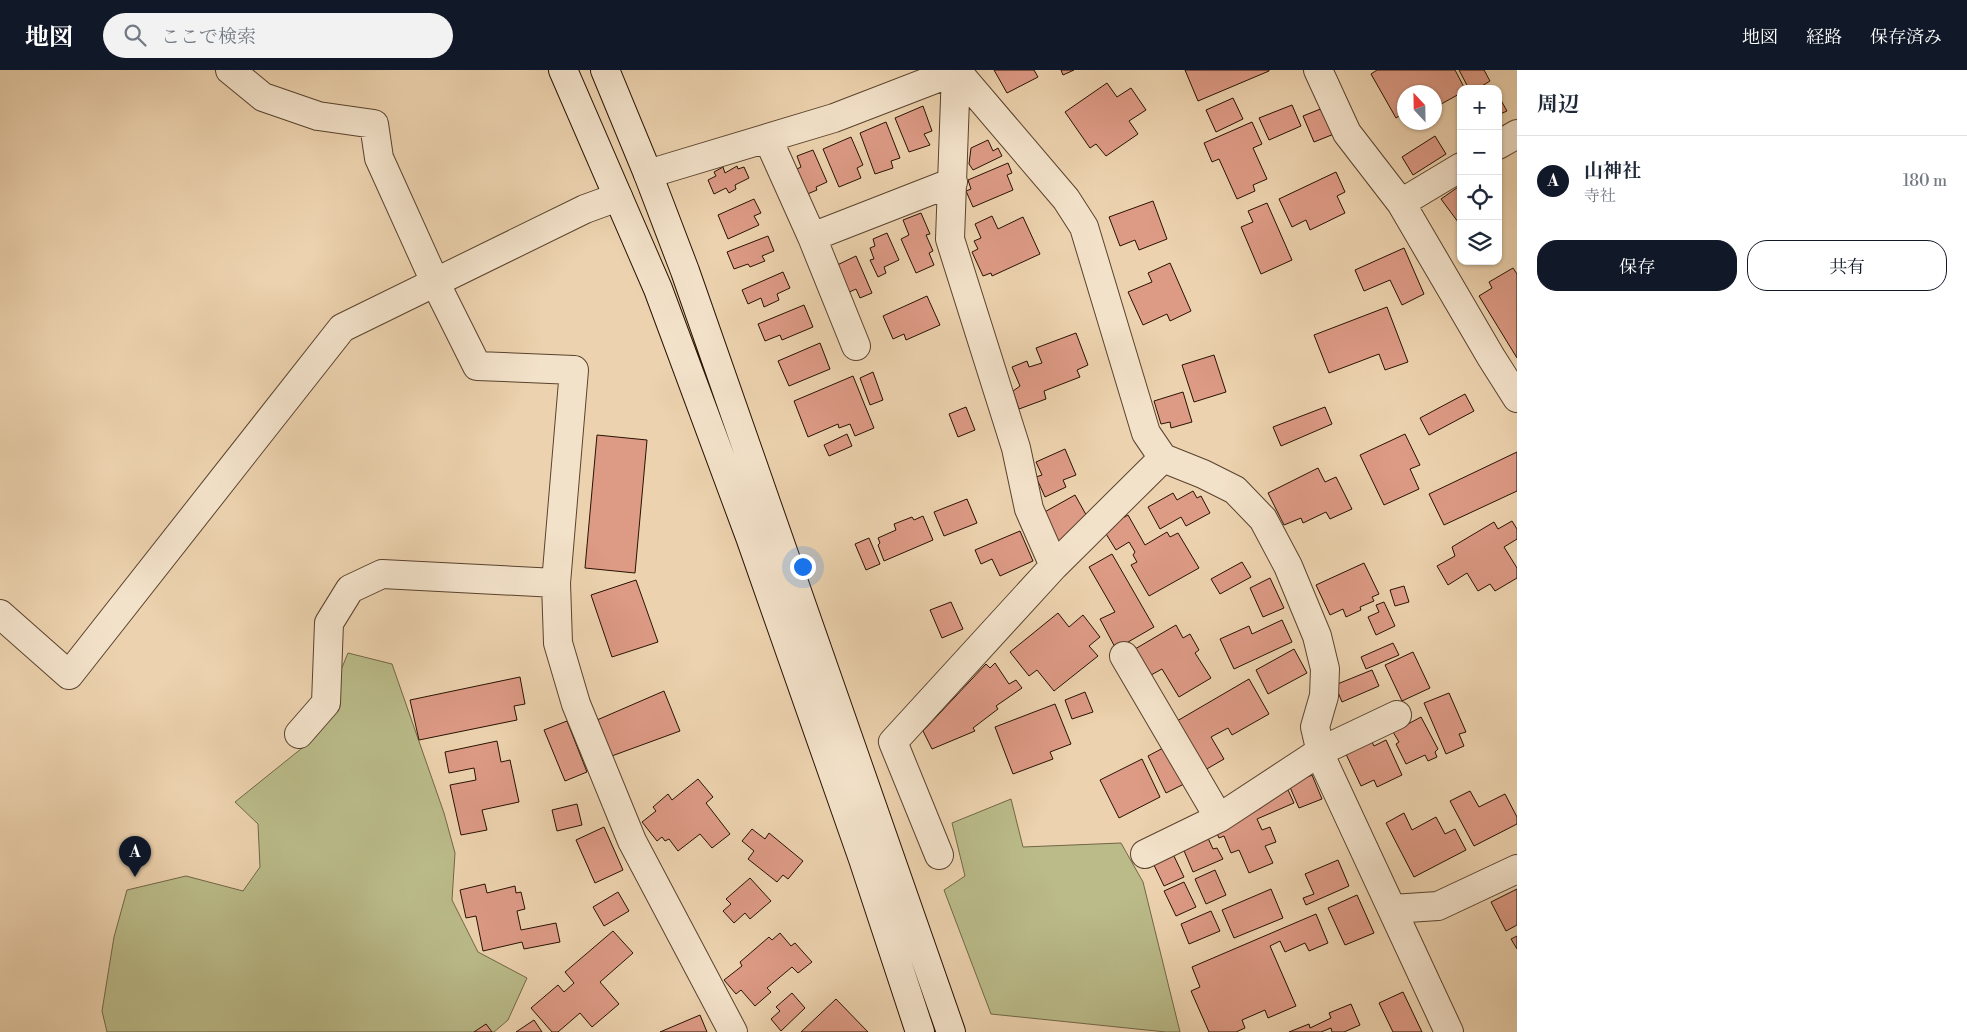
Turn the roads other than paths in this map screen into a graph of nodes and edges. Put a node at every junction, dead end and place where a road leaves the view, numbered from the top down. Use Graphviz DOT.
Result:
graph roads {
  1 [pos="230,70"];
  2 [pos="563,70"];
  3 [pos="605,70"];
  4 [pos="956,70"];
  5 [pos="1318,70"];
  6 [pos="1517,134"];
  7 [pos="768,139"];
  8 [pos="1502,143"];
  9 [pos="1457,169"];
  10 [pos="648,174"];
  11 [pos="953,182"];
  12 [pos="618,197"];
  13 [pos="1401,203"];
  14 [pos="812,237"];
  15 [pos="435,282"];
  16 [pos="856,346"];
  17 [pos="1517,398"];
  18 [pos="1163,458"];
  19 [pos="1054,566"];
  20 [pos="556,583"];
  21 [pos="0,614"];
  22 [pos="1124,656"];
  23 [pos="1397,715"];
  24 [pos="299,734"];
  25 [pos="1320,751"];
  26 [pos="1219,818"];
  27 [pos="1145,854"];
  28 [pos="939,855"];
  29 [pos="1517,869"];
  30 [pos="1392,909"];
  31 [pos="733,1032"];
  32 [pos="920,1032"];
  33 [pos="951,1032"];
  34 [pos="1449,1032"];
  1 -- 15 [label="street"];
  2 -- 12 [label="street"];
  3 -- 10 [label="street"];
  4 -- 7 [label="street"];
  4 -- 11 [label="street"];
  4 -- 18 [label="street"];
  5 -- 13 [label="street"];
  6 -- 8 [label="street"];
  7 -- 10 [label="street"];
  7 -- 14 [label="street"];
  9 -- 13 [label="street"];
  10 -- 33 [label="street"];
  11 -- 14 [label="street"];
  11 -- 19 [label="street"];
  12 -- 15 [label="street"];
  12 -- 32 [label="street"];
  13 -- 17 [label="street"];
  14 -- 16 [label="street"];
  15 -- 20 [label="street"];
  15 -- 21 [label="street"];
  18 -- 19 [label="street"];
  18 -- 25 [label="street"];
  19 -- 28 [label="street"];
  20 -- 24 [label="street"];
  20 -- 31 [label="street"];
  22 -- 26 [label="street"];
  23 -- 25 [label="street"];
  25 -- 26 [label="street"];
  25 -- 30 [label="street"];
  26 -- 27 [label="street"];
  29 -- 30 [label="street"];
  30 -- 34 [label="street"];
}
